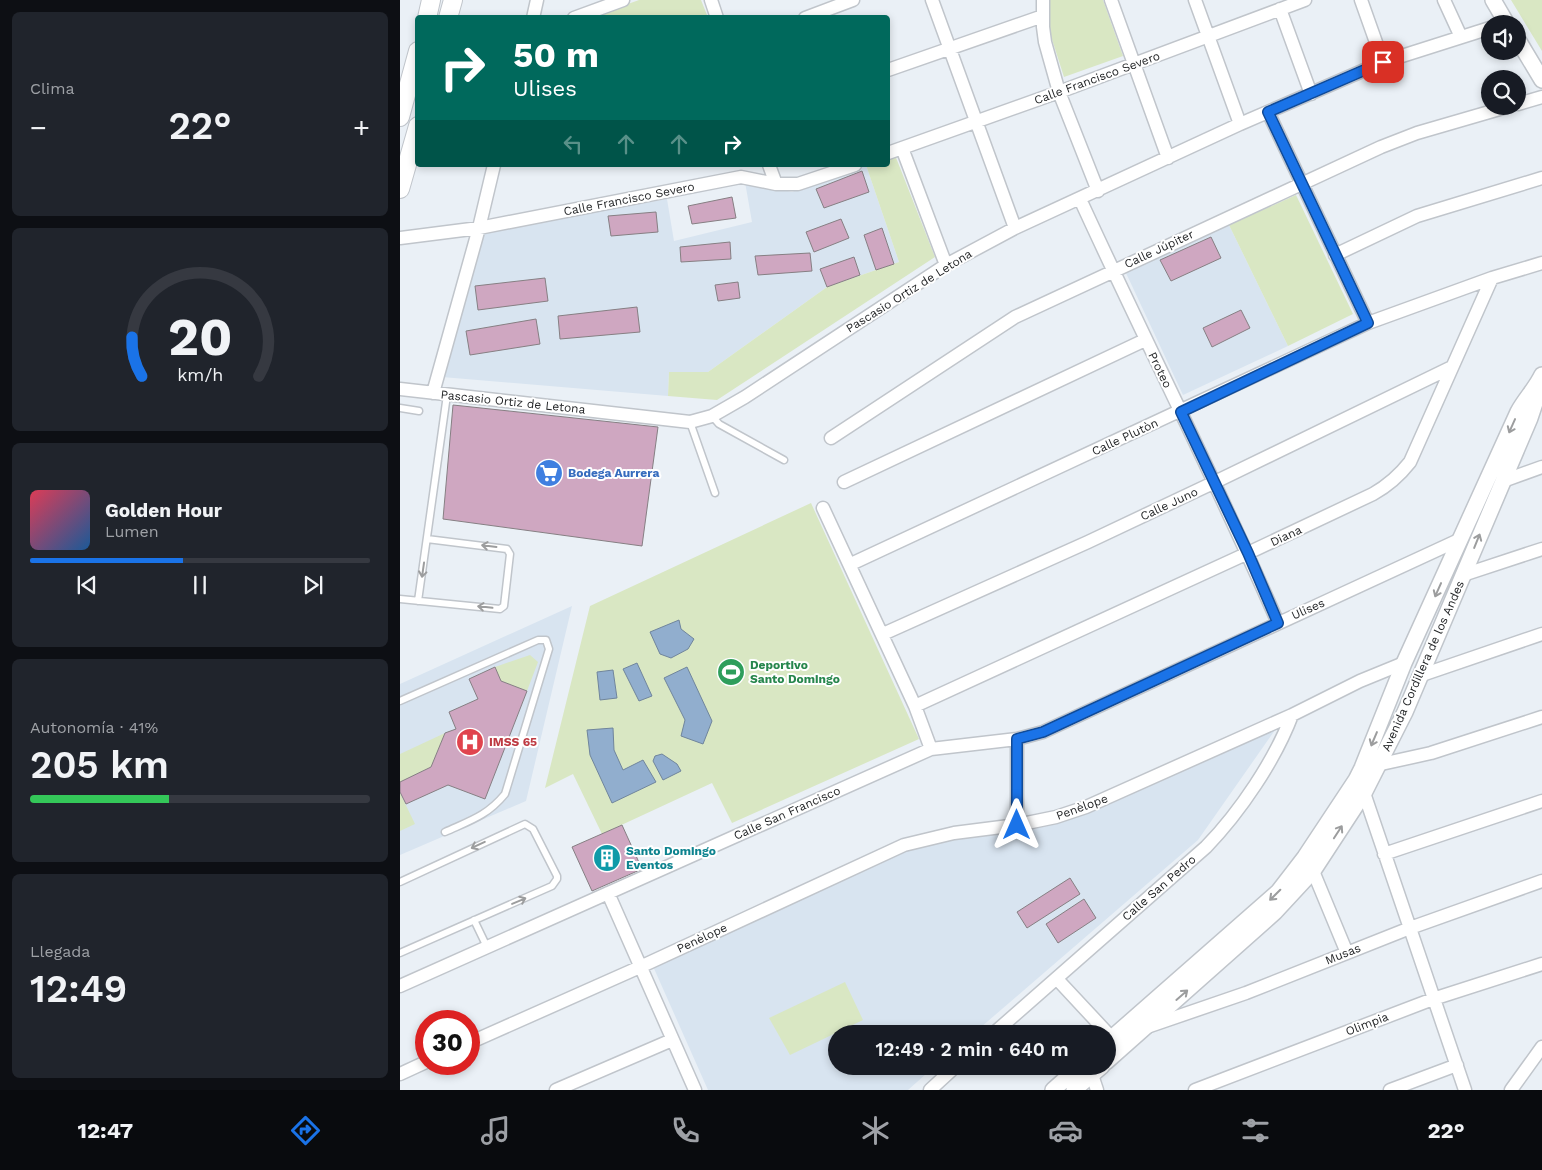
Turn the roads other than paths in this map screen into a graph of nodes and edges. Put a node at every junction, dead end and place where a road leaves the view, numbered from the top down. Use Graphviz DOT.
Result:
graph roads {
  1 [pos="431,0"];
  2 [pos="452,0"];
  3 [pos="538,0"];
  4 [pos="623,0"];
  5 [pos="710,0"];
  6 [pos="853,0"];
  7 [pos="932,0"];
  8 [pos="1043,0"];
  9 [pos="1111,0"];
  10 [pos="1195,0"];
  11 [pos="1306,0"];
  12 [pos="1361,0"];
  13 [pos="1444,0"];
  14 [pos="1493,0"];
  15 [pos="1280,9"];
  16 [pos="427,15"];
  17 [pos="449,15"];
  18 [pos="534,15"];
  19 [pos="582,15"];
  20 [pos="716,15"];
  21 [pos="812,15"];
  22 [pos="1501,15"];
  23 [pos="1043,16"];
  24 [pos="1481,31"];
  25 [pos="1208,36"];
  26 [pos="1461,38"];
  27 [pos="950,48"];
  28 [pos="1526,53"];
  29 [pos="415,62"];
  30 [pos="1383,62"];
  31 [pos="1134,64"];
  32 [pos="890,69"];
  33 [pos="1542,80"];
  34 [pos="1059,92"];
  35 [pos="1311,94"];
  36 [pos="1542,97"];
  37 [pos="1526,102"];
  38 [pos="1268,112"];
  39 [pos="1481,114"];
  40 [pos="400,117"];
  41 [pos="976,121"];
  42 [pos="1240,124"];
  43 [pos="415,136"];
  44 [pos="902,148"];
  45 [pos="890,152"];
  46 [pos="1168,158"];
  47 [pos="494,167"];
  48 [pos="770,167"];
  49 [pos="849,167"];
  50 [pos="1542,178"];
  51 [pos="776,184"];
  52 [pos="1302,184"];
  53 [pos="400,189"];
  54 [pos="1098,190"];
  55 [pos="1080,199"];
  56 [pos="479,228"];
  57 [pos="1015,228"];
  58 [pos="400,238"];
  59 [pos="1335,255"];
  60 [pos="1542,262"];
  61 [pos="946,265"];
  62 [pos="1113,270"];
  63 [pos="1492,278"];
  64 [pos="1368,323"];
  65 [pos="1146,340"];
  66 [pos="1452,367"];
  67 [pos="1540,380"];
  68 [pos="400,389"];
  69 [pos="433,393"];
  70 [pos="447,395"];
  71 [pos="400,408"];
  72 [pos="419,411"];
  73 [pos="1181,412"];
  74 [pos="712,416"];
  75 [pos="690,422"];
  76 [pos="831,438"];
  77 [pos="784,460"];
  78 [pos="1542,467"];
  79 [pos="1503,481"];
  80 [pos="844,482"];
  81 [pos="1215,482"];
  82 [pos="715,493"];
  83 [pos="823,508"];
  84 [pos="427,539"];
  85 [pos="1461,539"];
  86 [pos="1542,549"];
  87 [pos="1248,553"];
  88 [pos="850,564"];
  89 [pos="1463,575"];
  90 [pos="400,599"];
  91 [pos="418,601"];
  92 [pos="1278,623"];
  93 [pos="883,634"];
  94 [pos="1542,634"];
  95 [pos="1404,663"];
  96 [pos="1419,676"];
  97 [pos="400,701"];
  98 [pos="915,706"];
  99 [pos="1292,715"];
  100 [pos="1542,717"];
  101 [pos="1017,739"];
  102 [pos="931,749"];
  103 [pos="1378,765"];
  104 [pos="1359,774"];
  105 [pos="1364,793"];
  106 [pos="1542,800"];
  107 [pos="1017,825"];
  108 [pos="444,832"];
  109 [pos="1384,854"];
  110 [pos="1313,871"];
  111 [pos="1542,881"];
  112 [pos="400,882"];
  113 [pos="608,893"];
  114 [pos="474,920"];
  115 [pos="1410,928"];
  116 [pos="487,947"];
  117 [pos="400,953"];
  118 [pos="1347,953"];
  119 [pos="1542,964"];
  120 [pos="640,967"];
  121 [pos="1057,979"];
  122 [pos="400,986"];
  123 [pos="1433,1000"];
  124 [pos="1003,1025"];
  125 [pos="1096,1025"];
  126 [pos="1145,1027"];
  127 [pos="1116,1035"];
  128 [pos="480,1038"];
  129 [pos="672,1040"];
  130 [pos="1542,1048"];
  131 [pos="1116,1053"];
  132 [pos="1457,1064"];
  133 [pos="415,1067"];
  134 [pos="400,1074"];
  135 [pos="946,1075"];
  136 [pos="1080,1075"];
  137 [pos="1086,1075"];
  138 [pos="1093,1075"];
  139 [pos="556,1090"];
  140 [pos="695,1090"];
  141 [pos="930,1090"];
  142 [pos="1053,1090"];
  143 [pos="1074,1090"];
  144 [pos="1097,1090"];
  145 [pos="1195,1090"];
  146 [pos="1390,1090"];
  147 [pos="1465,1090"];
  148 [pos="1511,1090"];
  1 -- 16 [label="main road"];
  2 -- 17 [label="main road"];
  3 -- 18 [label="street"];
  4 -- 19 [label="street"];
  5 -- 20 [label="street"];
  6 -- 21 [label="street"];
  7 -- 27 [label="street"];
  8 -- 23 [label="street"];
  9 -- 31 [label="street"];
  10 -- 25 [label="street"];
  11 -- 15 [label="street, Calle Francisco Severo"];
  12 -- 30 [label="street"];
  13 -- 26 [label="street"];
  14 -- 22 [label="street"];
  15 -- 25 [label="street, Calle Francisco Severo"];
  15 -- 35 [label="street"];
  23 -- 27 [label="street"];
  23 -- 34 [label="street"];
  24 -- 26 [label="street, Pascasio Ortiz de Letona"];
  25 -- 31 [label="street, Calle Francisco Severo"];
  25 -- 42 [label="street"];
  26 -- 30 [label="street, Pascasio Ortiz de Letona"];
  27 -- 32 [label="street"];
  27 -- 41 [label="street"];
  28 -- 33 [label="street"];
  29 -- 40 [label="main road"];
  30 -- 35 [label="street, Pascasio Ortiz de Letona"];
  31 -- 34 [label="street, Calle Francisco Severo"];
  31 -- 46 [label="street"];
  34 -- 41 [label="street, Calle Francisco Severo"];
  34 -- 54 [label="street"];
  35 -- 38 [label="street, Pascasio Ortiz de Letona"];
  36 -- 37 [label="street"];
  38 -- 42 [label="street, Pascasio Ortiz de Letona"];
  38 -- 52 [label="street"];
  39 -- 52 [label="street, Calle Júpiter"];
  41 -- 44 [label="street, Calle Francisco Severo"];
  41 -- 57 [label="street"];
  42 -- 46 [label="street, Pascasio Ortiz de Letona"];
  43 -- 53 [label="main road"];
  44 -- 45 [label="street, Calle Francisco Severo"];
  44 -- 61 [label="street"];
  46 -- 54 [label="street, Pascasio Ortiz de Letona"];
  47 -- 56 [label="street"];
  48 -- 51 [label="street"];
  49 -- 51 [label="street, Calle Francisco Severo"];
  50 -- 59 [label="street"];
  51 -- 56 [label="street, Calle Francisco Severo"];
  52 -- 59 [label="street"];
  52 -- 62 [label="street, Calle Júpiter"];
  54 -- 55 [label="street, Pascasio Ortiz de Letona"];
  55 -- 57 [label="street, Pascasio Ortiz de Letona"];
  55 -- 62 [label="street, Proteo"];
  56 -- 58 [label="street, Calle Francisco Severo"];
  56 -- 69 [label="street"];
  57 -- 61 [label="street, Pascasio Ortiz de Letona"];
  59 -- 64 [label="street"];
  60 -- 63 [label="street, Calle Plutòn"];
  61 -- 74 [label="street, Pascasio Ortiz de Letona"];
  62 -- 65 [label="street, Proteo"];
  62 -- 76 [label="street, Calle Júpiter"];
  63 -- 64 [label="street, Calle Plutòn"];
  63 -- 66 [label="street, Diana"];
  64 -- 73 [label="street, Calle Plutòn"];
  65 -- 73 [label="street, Proteo"];
  65 -- 80 [label="street"];
  66 -- 81 [label="street, Calle Juno"];
  66 -- 87 [label="street, Diana"];
  67 -- 79 [label="street, Avenida Cordillera de los Andes"];
  67 -- 85 [label="street, Avenida Cordillera de los Andes, one-way"];
  68 -- 69 [label="street, Pascasio Ortiz de Letona"];
  69 -- 70 [label="street, Pascasio Ortiz de Letona"];
  70 -- 75 [label="street, Pascasio Ortiz de Letona"];
  70 -- 84 [label="lane"];
  71 -- 72 [label="lane"];
  73 -- 81 [label="street, Proteo"];
  73 -- 88 [label="street, Calle Plutòn"];
  74 -- 75 [label="street, Pascasio Ortiz de Letona"];
  74 -- 77 [label="lane"];
  75 -- 82 [label="lane"];
  78 -- 79 [label="street"];
  89 -- 79 [label="street, Avenida Cordillera de los Andes, one-way"];
  81 -- 87 [label="street, Proteo"];
  81 -- 93 [label="street, Calle Juno"];
  83 -- 88 [label="street"];
  84 -- 91 [label="lane, one-way"];
  84 -- 91 [label="lane"];
  85 -- 92 [label="street, Ulises"];
  85 -- 95 [label="street, Avenida Cordillera de los Andes, one-way"];
  86 -- 89 [label="street"];
  87 -- 92 [label="street, Proteo"];
  87 -- 98 [label="street, Diana"];
  88 -- 93 [label="street"];
  89 -- 96 [label="street, Avenida Cordillera de los Andes"];
  90 -- 91 [label="lane"];
  92 -- 101 [label="street, Ulises"];
  93 -- 98 [label="street"];
  94 -- 96 [label="street"];
  95 -- 99 [label="street, Penèlope"];
  95 -- 104 [label="street, Avenida Cordillera de los Andes, one-way"];
  96 -- 103 [label="street, Avenida Cordillera de los Andes"];
  97 -- 108 [label="lane"];
  98 -- 102 [label="street"];
  99 -- 107 [label="street, Penèlope"];
  99 -- 121 [label="street, Calle San Pedro"];
  100 -- 103 [label="street"];
  101 -- 102 [label="street, Calle San Francisco"];
  101 -- 107 [label="street"];
  102 -- 113 [label="street, Calle San Francisco"];
  103 -- 104 [label="street"];
  103 -- 105 [label="street, Avenida Cordillera de los Andes"];
  104 -- 105 [label="street"];
  104 -- 127 [label="street, Avenida Cordillera de los Andes, one-way"];
  105 -- 109 [label="street"];
  110 -- 105 [label="street, Avenida Cordillera de los Andes, one-way"];
  106 -- 109 [label="street"];
  107 -- 120 [label="street, Penèlope"];
  109 -- 115 [label="street"];
  110 -- 118 [label="street"];
  126 -- 110 [label="street, Avenida Cordillera de los Andes, one-way"];
  111 -- 115 [label="street, Musas"];
  114 -- 112 [label="lane, one-way"];
  113 -- 116 [label="street, Calle San Francisco"];
  113 -- 120 [label="street"];
  114 -- 116 [label="lane"];
  114 -- 117 [label="lane"];
  115 -- 118 [label="street, Musas"];
  115 -- 123 [label="street"];
  116 -- 122 [label="street, Calle San Francisco"];
  118 -- 126 [label="street, Musas"];
  119 -- 123 [label="street, Olimpia"];
  120 -- 128 [label="street, Penèlope"];
  120 -- 129 [label="street"];
  121 -- 124 [label="street, Calle San Pedro"];
  121 -- 125 [label="street"];
  123 -- 132 [label="street"];
  123 -- 145 [label="street, Olimpia"];
  126 -- 131 [label="street, Avenida Cordillera de los Andes"];
  129 -- 139 [label="street"];
  129 -- 140 [label="street"];
  130 -- 148 [label="street"];
  132 -- 146 [label="street"];
  132 -- 147 [label="street"];
  133 -- 134 [label="street"];
  135 -- 141 [label="street"];
  136 -- 142 [label="street"];
  137 -- 143 [label="street"];
  138 -- 144 [label="street"];
}
